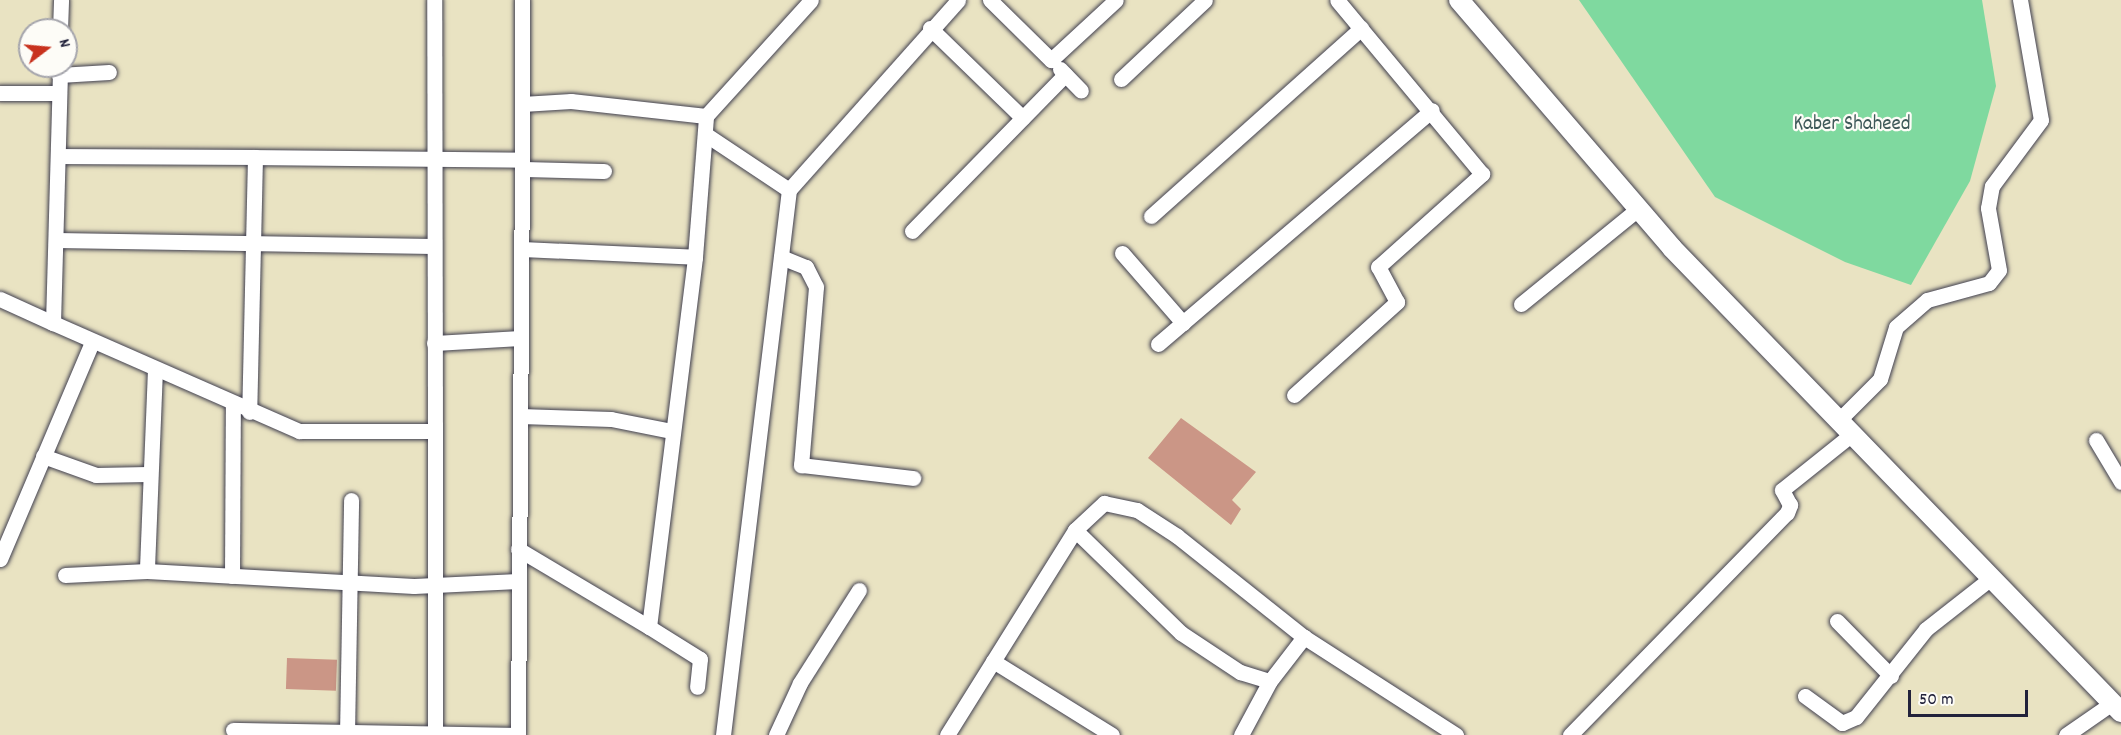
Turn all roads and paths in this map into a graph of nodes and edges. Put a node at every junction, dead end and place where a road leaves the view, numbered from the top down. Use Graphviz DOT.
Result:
graph roads {
  1 [pos="61,0"];
  2 [pos="434,0"];
  3 [pos="522,0"];
  4 [pos="811,0"];
  5 [pos="958,0"];
  6 [pos="990,0"];
  7 [pos="1116,0"];
  8 [pos="1205,0"];
  9 [pos="1337,0"];
  10 [pos="1459,0"];
  11 [pos="2020,0"];
  12 [pos="60,18"];
  13 [pos="930,28"];
  14 [pos="1361,28"];
  15 [pos="1051,60"];
  16 [pos="78,71"];
  17 [pos="109,72"];
  18 [pos="1065,75"];
  19 [pos="59,78"];
  20 [pos="1121,79"];
  21 [pos="1081,91"];
  22 [pos="0,93"];
  23 [pos="59,93"];
  24 [pos="522,104"];
  25 [pos="1432,110"];
  26 [pos="706,116"];
  27 [pos="1023,118"];
  28 [pos="705,134"];
  29 [pos="58,156"];
  30 [pos="255,157"];
  31 [pos="432,159"];
  32 [pos="522,165"];
  33 [pos="604,171"];
  34 [pos="789,190"];
  35 [pos="1639,208"];
  36 [pos="1151,216"];
  37 [pos="912,231"];
  38 [pos="56,240"];
  39 [pos="253,244"];
  40 [pos="433,246"];
  41 [pos="522,249"];
  42 [pos="1122,253"];
  43 [pos="695,257"];
  44 [pos="781,257"];
  45 [pos="0,299"];
  46 [pos="1521,304"];
  47 [pos="53,323"];
  48 [pos="1183,323"];
  49 [pos="521,338"];
  50 [pos="92,342"];
  51 [pos="434,343"];
  52 [pos="1158,344"];
  53 [pos="155,369"];
  54 [pos="1294,395"];
  55 [pos="233,406"];
  56 [pos="249,412"];
  57 [pos="520,416"];
  58 [pos="1846,427"];
  59 [pos="435,431"];
  60 [pos="671,431"];
  61 [pos="2096,440"];
  62 [pos="43,456"];
  63 [pos="148,474"];
  64 [pos="913,478"];
  65 [pos="2121,482"];
  66 [pos="351,500"];
  67 [pos="1075,530"];
  68 [pos="518,549"];
  69 [pos="0,559"];
  70 [pos="147,571"];
  71 [pos="65,575"];
  72 [pos="232,576"];
  73 [pos="1991,578"];
  74 [pos="518,581"];
  75 [pos="349,582"];
  76 [pos="433,585"];
  77 [pos="859,590"];
  78 [pos="1837,621"];
  79 [pos="649,627"];
  80 [pos="1304,637"];
  81 [pos="993,661"];
  82 [pos="1891,676"];
  83 [pos="1270,681"];
  84 [pos="697,687"];
  85 [pos="1805,696"];
  86 [pos="2116,707"];
  87 [pos="233,730"];
  88 [pos="347,734"];
  89 [pos="435,734"];
  90 [pos="511,735"];
  91 [pos="518,735"];
  92 [pos="723,735"];
  93 [pos="776,735"];
  94 [pos="947,735"];
  95 [pos="1112,735"];
  96 [pos="1241,735"];
  97 [pos="1456,735"];
  98 [pos="1570,735"];
  99 [pos="2066,735"];
  1 -- 12 [label="street"];
  2 -- 31 [label="street"];
  3 -- 24 [label="street"];
  4 -- 26 [label="street"];
  5 -- 13 [label="street"];
  6 -- 15 [label="street"];
  7 -- 15 [label="street"];
  8 -- 20 [label="street"];
  9 -- 14 [label="street"];
  10 -- 35 [label="street"];
  11 -- 58 [label="street"];
  13 -- 27 [label="street"];
  13 -- 34 [label="street"];
  14 -- 25 [label="street"];
  14 -- 36 [label="street"];
  15 -- 18 [label="street"];
  16 -- 17 [label="street"];
  18 -- 21 [label="street"];
  18 -- 27 [label="street"];
  19 -- 23 [label="street"];
  22 -- 23 [label="street"];
  23 -- 29 [label="street"];
  24 -- 26 [label="street"];
  24 -- 32 [label="street"];
  25 -- 48 [label="street"];
  25 -- 54 [label="street"];
  26 -- 28 [label="street"];
  27 -- 37 [label="street"];
  28 -- 34 [label="street"];
  28 -- 43 [label="street"];
  29 -- 30 [label="street"];
  29 -- 38 [label="street"];
  30 -- 31 [label="street"];
  30 -- 39 [label="street"];
  31 -- 32 [label="street"];
  31 -- 40 [label="street"];
  32 -- 33 [label="street"];
  32 -- 41 [label="street"];
  34 -- 44 [label="street"];
  35 -- 46 [label="street"];
  35 -- 58 [label="street"];
  38 -- 39 [label="street"];
  38 -- 47 [label="street"];
  39 -- 40 [label="street"];
  39 -- 56 [label="street"];
  40 -- 51 [label="street"];
  41 -- 43 [label="street"];
  41 -- 49 [label="street"];
  42 -- 48 [label="street"];
  43 -- 60 [label="street"];
  44 -- 64 [label="street"];
  44 -- 92 [label="street"];
  45 -- 47 [label="street"];
  47 -- 50 [label="street"];
  48 -- 52 [label="street"];
  49 -- 51 [label="street"];
  49 -- 57 [label="street"];
  50 -- 53 [label="street"];
  50 -- 62 [label="street"];
  51 -- 59 [label="street"];
  53 -- 55 [label="street"];
  53 -- 63 [label="street"];
  55 -- 56 [label="street"];
  55 -- 72 [label="street"];
  56 -- 59 [label="street"];
  57 -- 60 [label="street"];
  57 -- 68 [label="street"];
  58 -- 73 [label="street"];
  58 -- 98 [label="street"];
  59 -- 76 [label="street"];
  60 -- 79 [label="street"];
  61 -- 65 [label="street"];
  62 -- 63 [label="street"];
  62 -- 69 [label="street"];
  63 -- 70 [label="street"];
  66 -- 75 [label="street"];
  67 -- 80 [label="street"];
  67 -- 81 [label="street"];
  67 -- 83 [label="street"];
  68 -- 74 [label="street"];
  68 -- 79 [label="street"];
  70 -- 71 [label="street"];
  70 -- 72 [label="street"];
  72 -- 75 [label="street"];
  73 -- 82 [label="street"];
  73 -- 86 [label="street"];
  74 -- 76 [label="street"];
  74 -- 91 [label="street"];
  75 -- 76 [label="street"];
  75 -- 88 [label="street"];
  76 -- 89 [label="street"];
  77 -- 93 [label="street"];
  78 -- 82 [label="street"];
  79 -- 84 [label="street"];
  80 -- 83 [label="street"];
  80 -- 97 [label="street"];
  81 -- 94 [label="street"];
  81 -- 95 [label="street"];
  82 -- 85 [label="street"];
  83 -- 96 [label="street"];
  86 -- 99 [label="street"];
  87 -- 88 [label="street"];
  88 -- 89 [label="street"];
  89 -- 90 [label="street"];
}
